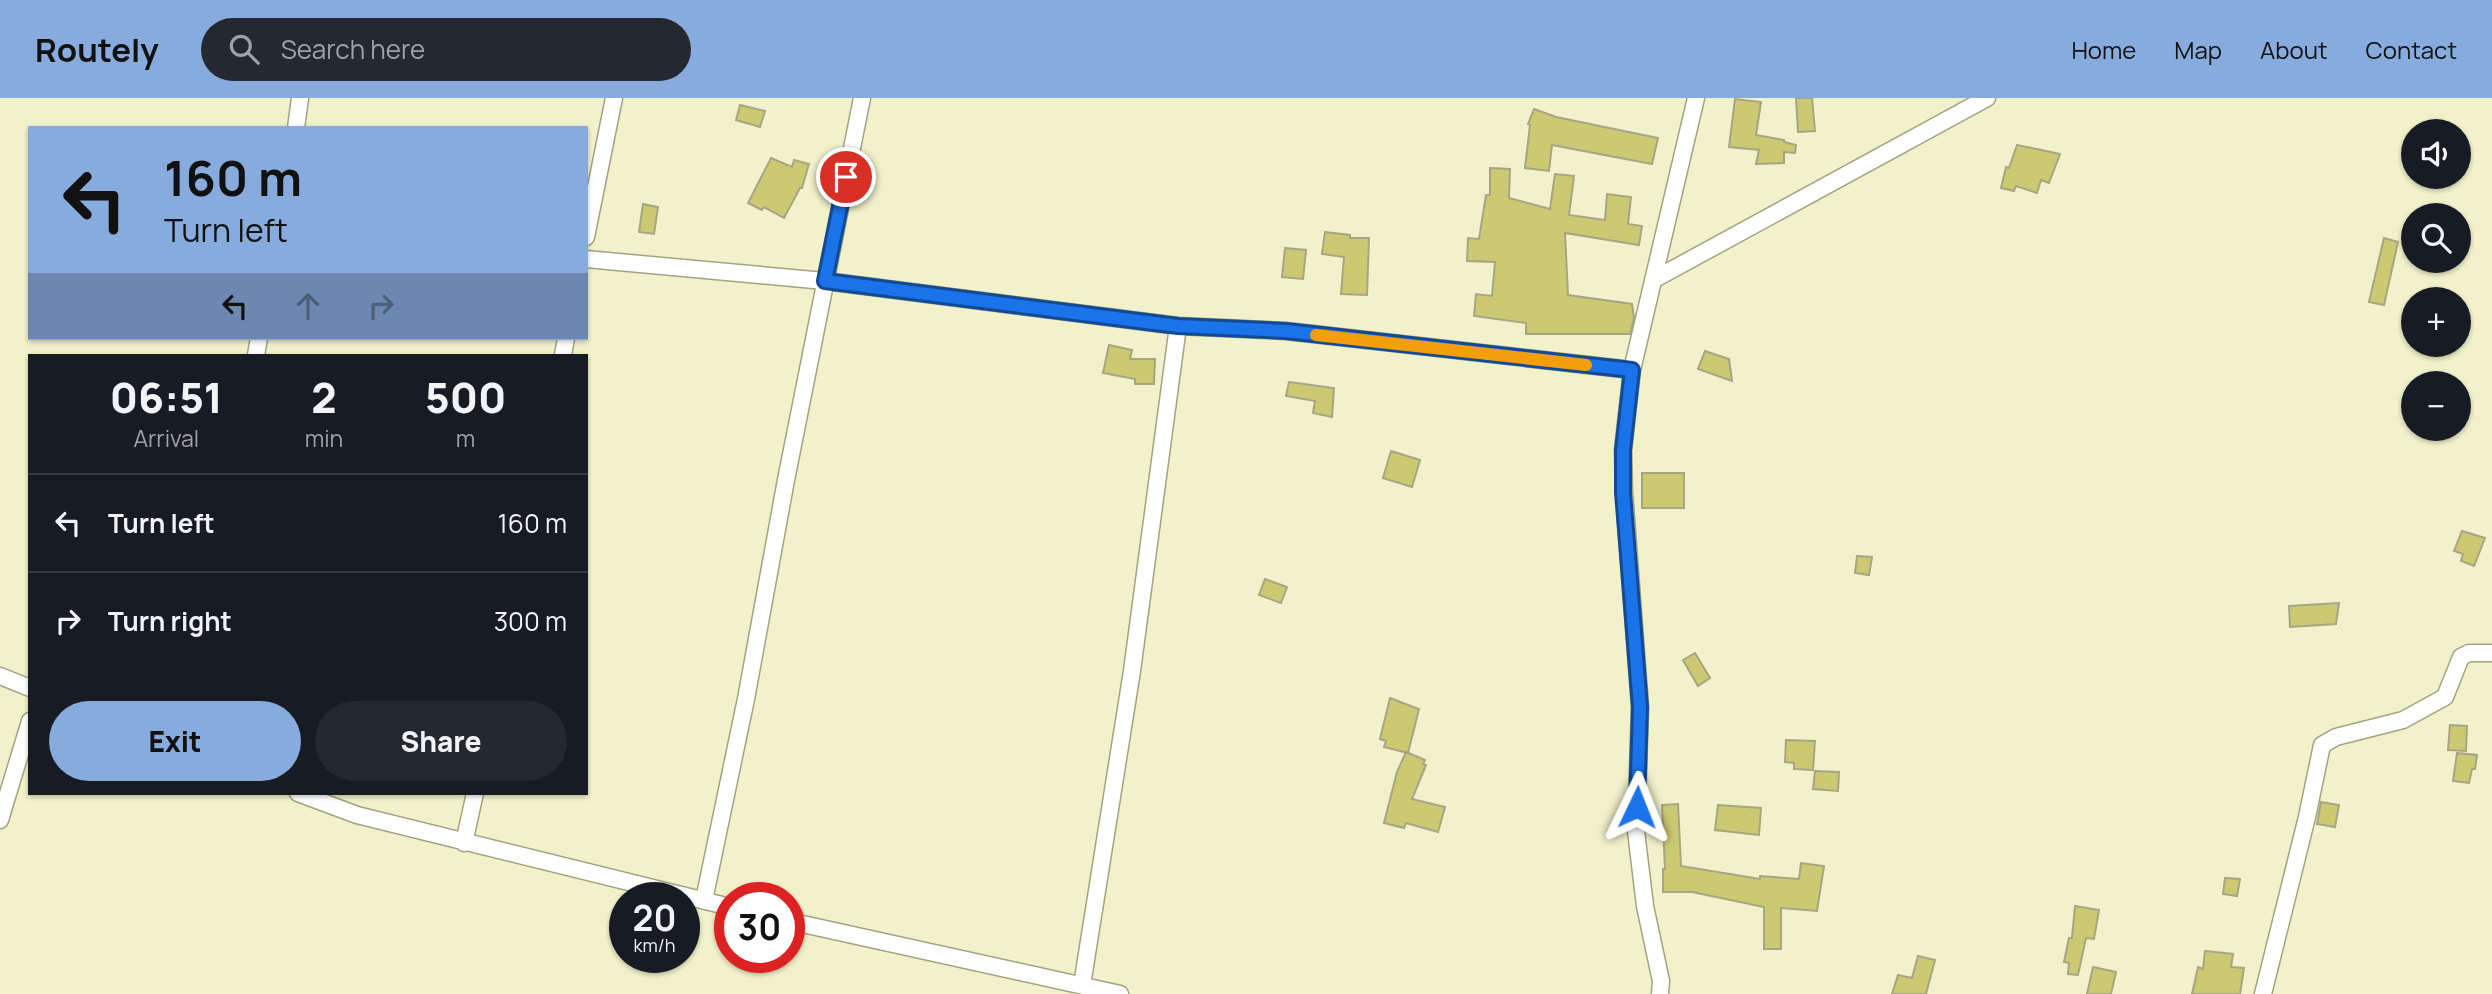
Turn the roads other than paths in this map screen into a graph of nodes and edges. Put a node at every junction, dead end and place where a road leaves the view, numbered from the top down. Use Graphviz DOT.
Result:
graph roads {
  1 [pos="300,98"];
  2 [pos="614,98"];
  3 [pos="862,98"];
  4 [pos="1696,98"];
  5 [pos="1987,98"];
  6 [pos="296,126"];
  7 [pos="588,227"];
  8 [pos="588,259"];
  9 [pos="1653,280"];
  10 [pos="825,281"];
  11 [pos="1178,326"];
  12 [pos="1632,370"];
  13 [pos="2492,653"];
  14 [pos="0,676"];
  15 [pos="28,687"];
  16 [pos="28,728"];
  17 [pos="303,795"];
  18 [pos="475,795"];
  19 [pos="0,820"];
  20 [pos="464,844"];
  21 [pos="704,900"];
  22 [pos="714,903"];
  23 [pos="805,924"];
  24 [pos="1082,985"];
  25 [pos="1119,994"];
  26 [pos="1660,994"];
  27 [pos="2263,994"];
  1 -- 6 [label="street"];
  2 -- 7 [label="street"];
  3 -- 10 [label="street"];
  4 -- 9 [label="street"];
  5 -- 9 [label="street"];
  8 -- 10 [label="street"];
  9 -- 12 [label="street"];
  10 -- 11 [label="street"];
  10 -- 21 [label="street"];
  11 -- 12 [label="street"];
  11 -- 24 [label="street"];
  12 -- 26 [label="street"];
  13 -- 27 [label="street"];
  14 -- 15 [label="street"];
  16 -- 19 [label="street"];
  17 -- 20 [label="street"];
  18 -- 20 [label="street"];
  20 -- 21 [label="street"];
  21 -- 22 [label="street"];
  23 -- 24 [label="street"];
  24 -- 25 [label="street"];
}
